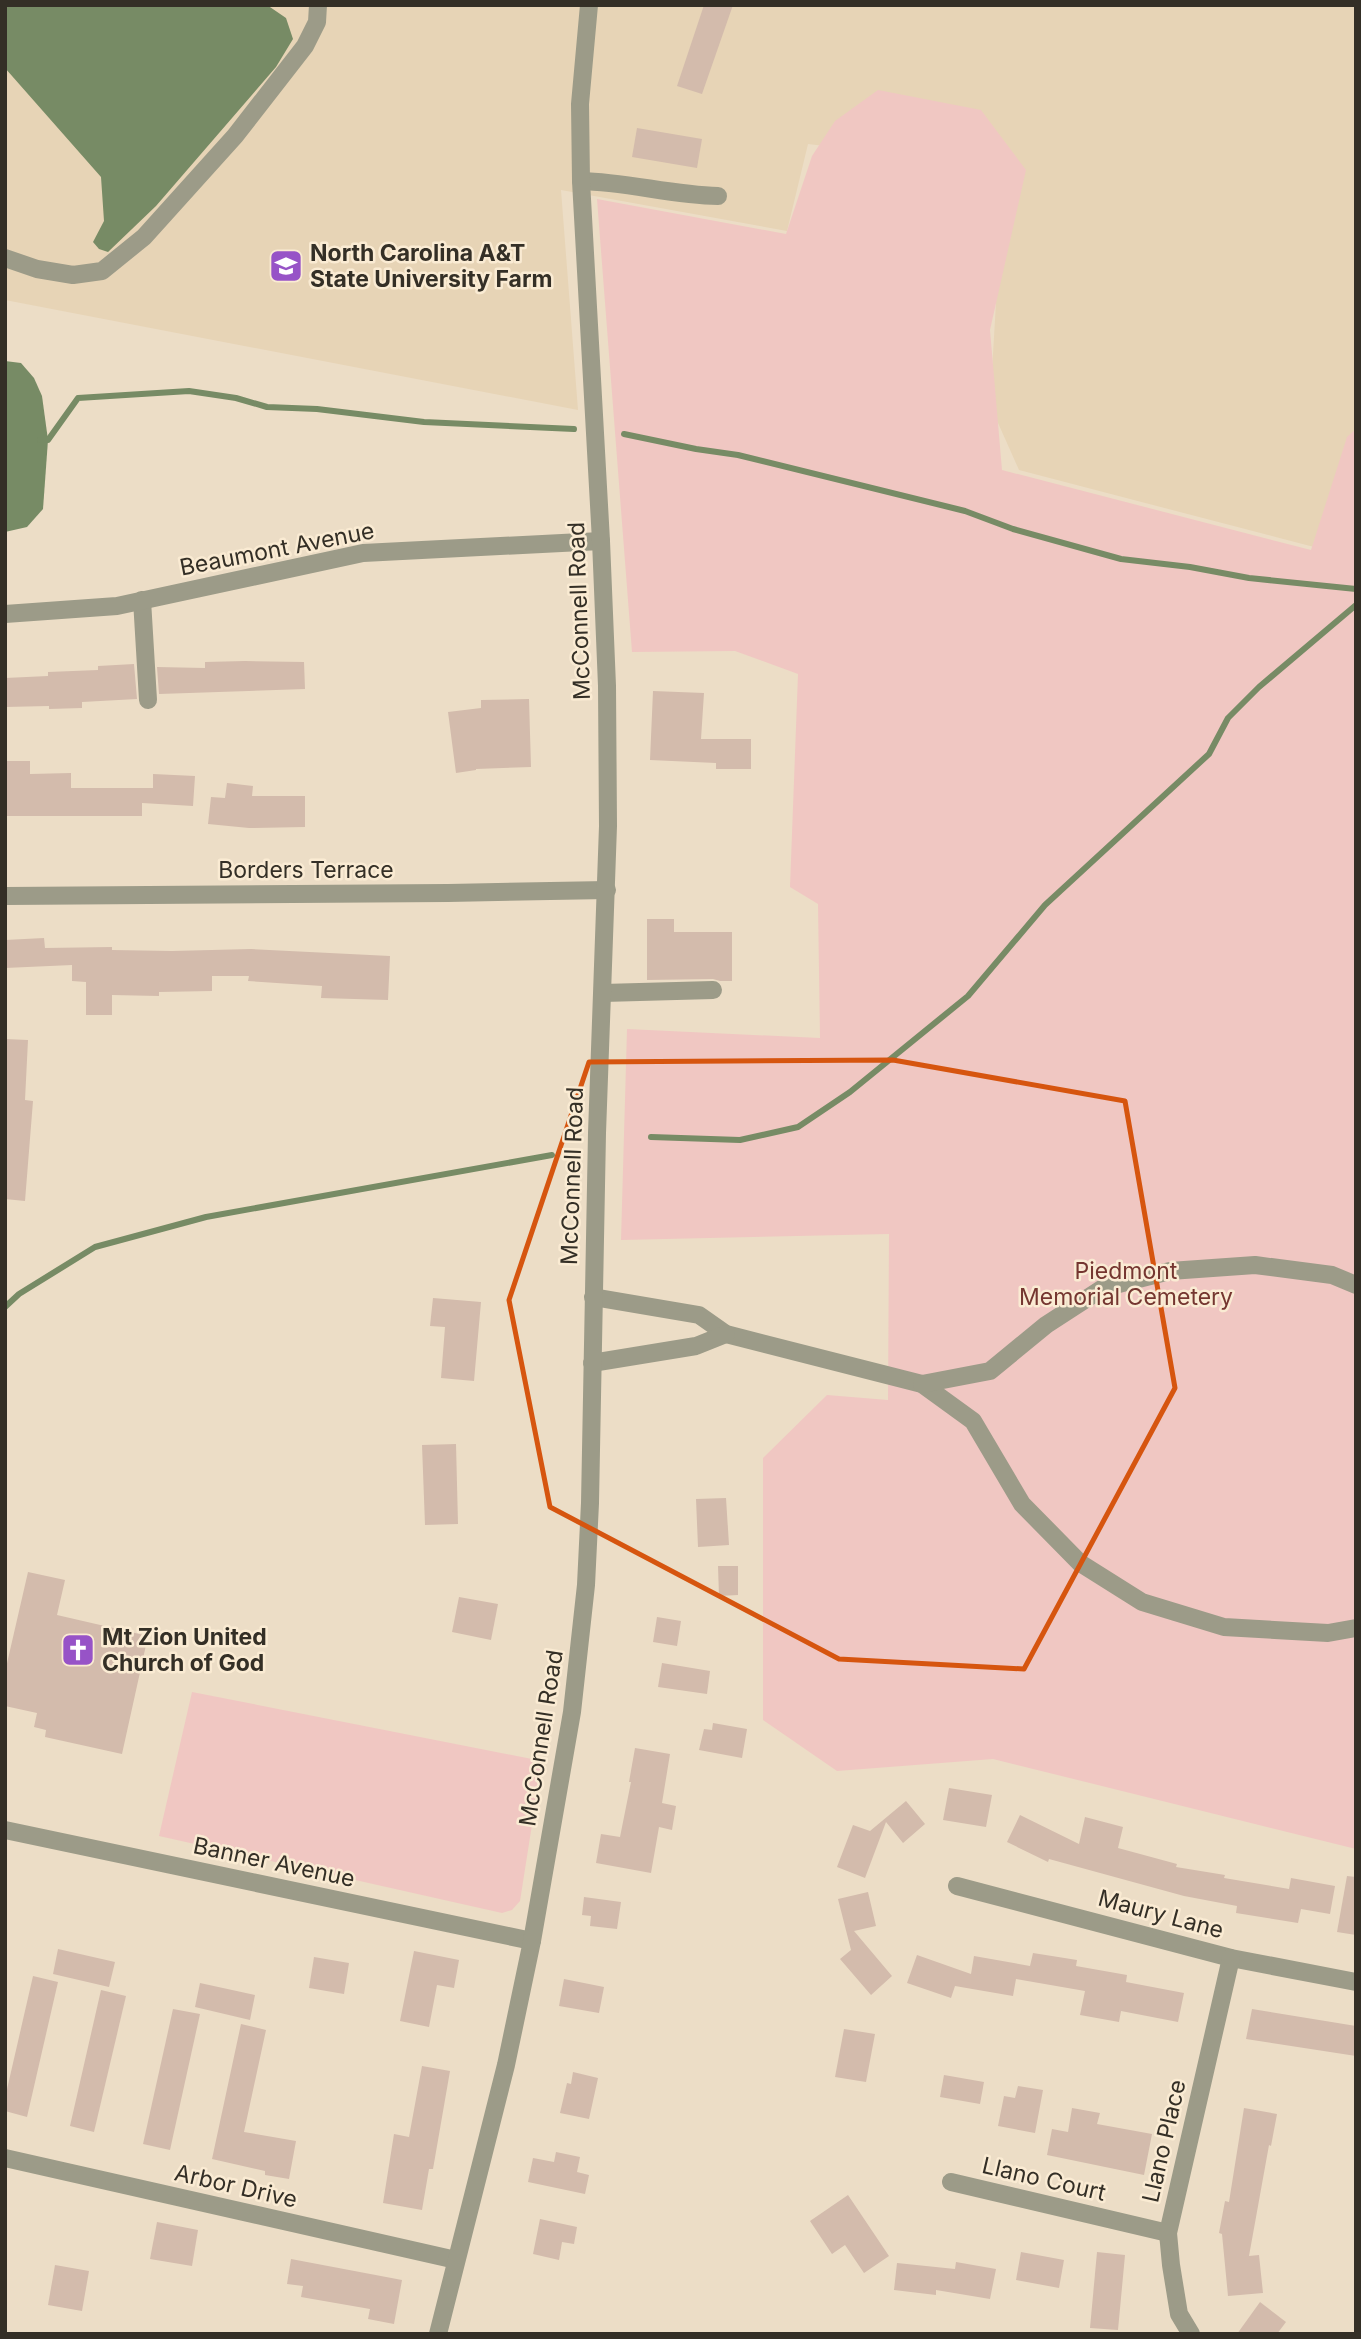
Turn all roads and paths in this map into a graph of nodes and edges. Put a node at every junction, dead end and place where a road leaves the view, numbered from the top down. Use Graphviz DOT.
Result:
graph roads {
  1 [pos="318,5"];
  2 [pos="589,5"];
  3 [pos="581,181"];
  4 [pos="718,196"];
  5 [pos="5,258"];
  6 [pos="601,541"];
  7 [pos="142,600"];
  8 [pos="5,614"];
  9 [pos="148,700"];
  10 [pos="607,890"];
  11 [pos="5,896"];
  12 [pos="713,990"];
  13 [pos="603,993"];
  14 [pos="1356,1285"];
  15 [pos="593,1297"];
  16 [pos="726,1334"];
  17 [pos="592,1363"];
  18 [pos="922,1384"];
  19 [pos="1356,1628"];
  20 [pos="5,1830"];
  21 [pos="957,1886"];
  22 [pos="533,1941"];
  23 [pos="1231,1958"];
  24 [pos="1356,1982"];
  25 [pos="5,2158"];
  26 [pos="951,2182"];
  27 [pos="1168,2233"];
  28 [pos="456,2260"];
  29 [pos="438,2334"];
  30 [pos="1191,2334"];
  1 -- 5 [label="street"];
  2 -- 3 [label="street, McConnell Road"];
  3 -- 4 [label="street"];
  3 -- 6 [label="street, McConnell Road"];
  6 -- 7 [label="street, Beaumont Avenue"];
  6 -- 10 [label="street, McConnell Road"];
  7 -- 8 [label="street, Beaumont Avenue"];
  7 -- 9 [label="street"];
  10 -- 11 [label="street, Borders Terrace"];
  10 -- 13 [label="street, McConnell Road"];
  12 -- 13 [label="street"];
  13 -- 15 [label="street, McConnell Road"];
  14 -- 18 [label="street"];
  15 -- 16 [label="street"];
  15 -- 17 [label="street, McConnell Road"];
  16 -- 17 [label="street"];
  16 -- 18 [label="street"];
  17 -- 22 [label="street, McConnell Road"];
  18 -- 19 [label="street"];
  20 -- 22 [label="street, Banner Avenue"];
  21 -- 23 [label="street, Maury Lane"];
  22 -- 28 [label="street, McConnell Road"];
  23 -- 24 [label="street, Maury Lane"];
  23 -- 27 [label="street, Llano Place"];
  25 -- 28 [label="street, Arbor Drive"];
  26 -- 27 [label="street, Llano Court"];
  27 -- 30 [label="street, Llano Place"];
  28 -- 29 [label="street, McConnell Road"];
}
